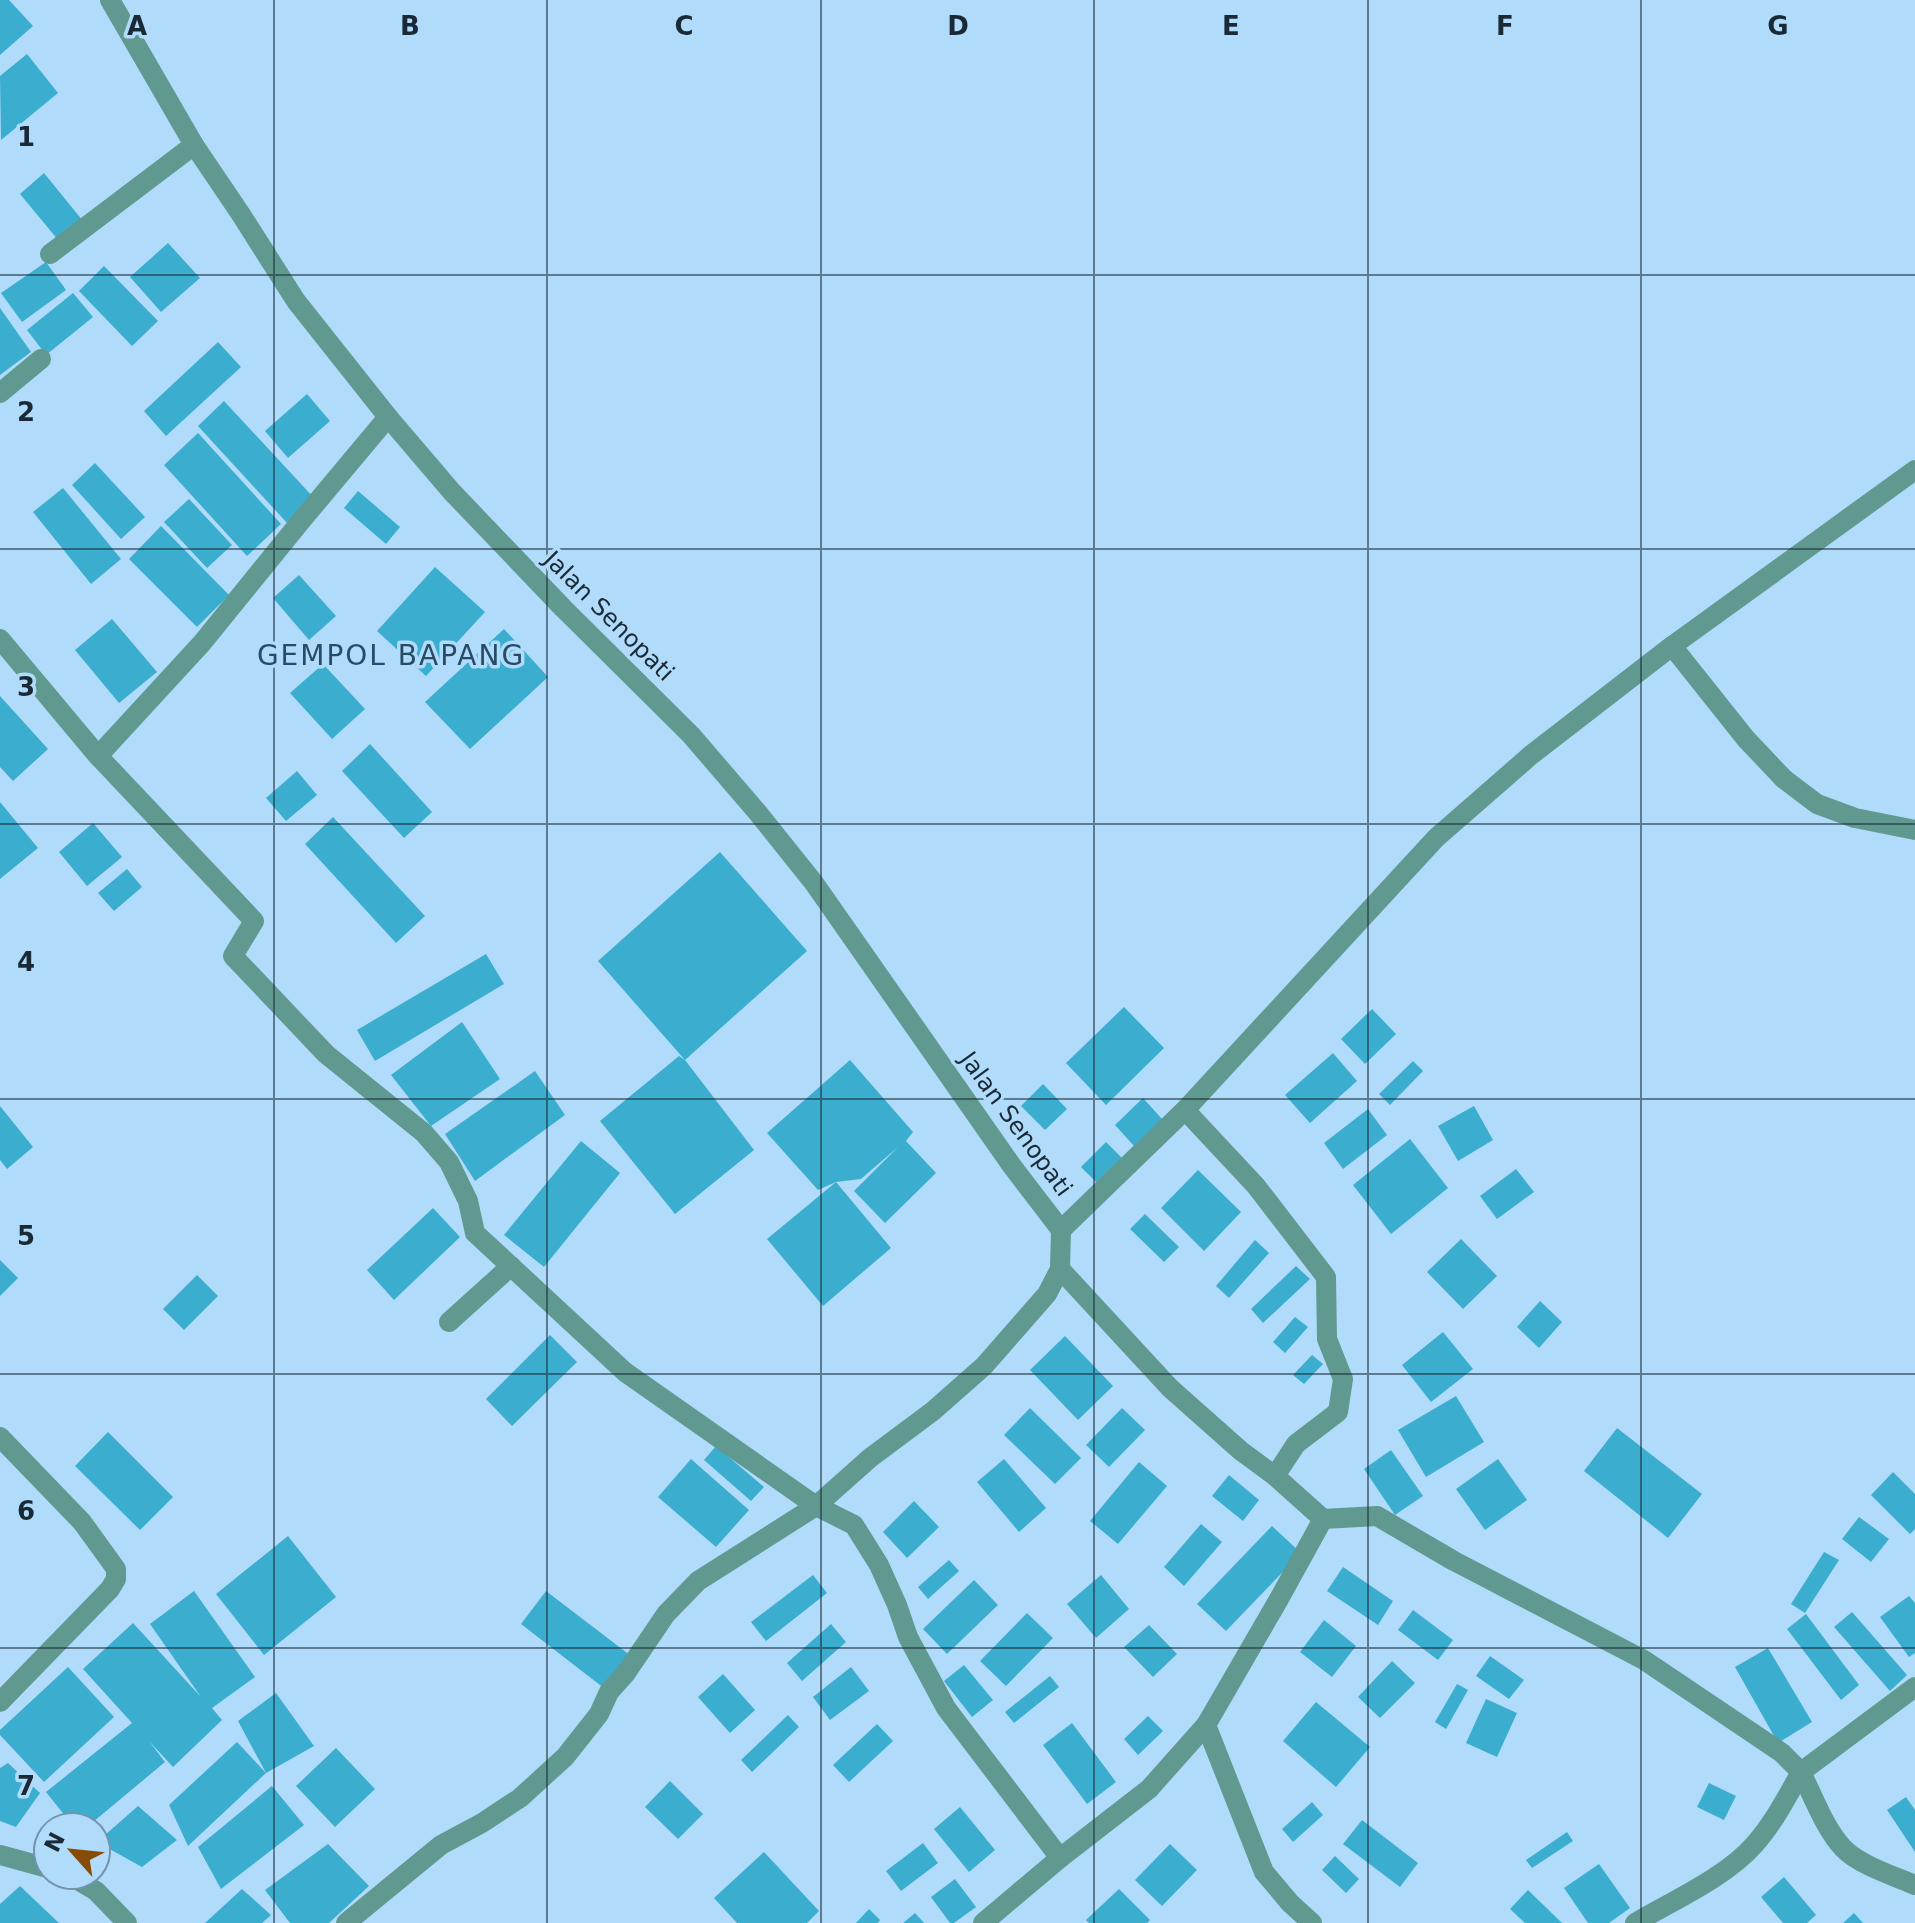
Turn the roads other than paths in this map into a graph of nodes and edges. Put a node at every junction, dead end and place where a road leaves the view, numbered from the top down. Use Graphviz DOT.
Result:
graph roads {
  1 [pos="110,0"];
  2 [pos="194,145"];
  3 [pos="50,254"];
  4 [pos="41,359"];
  5 [pos="0,393"];
  6 [pos="388,417"];
  7 [pos="1915,470"];
  8 [pos="2,645"];
  9 [pos="1672,646"];
  10 [pos="98,756"];
  11 [pos="1915,830"];
  12 [pos="1185,1110"];
  13 [pos="1061,1230"];
  14 [pos="511,1266"];
  15 [pos="1060,1269"];
  16 [pos="449,1322"];
  17 [pos="0,1437"];
  18 [pos="1275,1476"];
  19 [pos="816,1506"];
  20 [pos="1323,1519"];
  21 [pos="1915,1687"];
  22 [pos="0,1702"];
  23 [pos="1206,1725"];
  24 [pos="1801,1772"];
  25 [pos="0,1855"];
  26 [pos="1060,1858"];
  27 [pos="32,1864"];
  28 [pos="1915,1885"];
  29 [pos="96,1891"];
  30 [pos="127,1923"];
  31 [pos="346,1923"];
  32 [pos="983,1923"];
  33 [pos="1312,1923"];
  34 [pos="1635,1923"];
  1 -- 2 [label="street, Jalan Senopati"];
  2 -- 3 [label="street"];
  2 -- 6 [label="street, Jalan Senopati"];
  4 -- 5 [label="street"];
  6 -- 10 [label="street"];
  6 -- 13 [label="street, Jalan Senopati"];
  7 -- 9 [label="street"];
  8 -- 10 [label="street"];
  9 -- 11 [label="street"];
  9 -- 12 [label="street"];
  10 -- 14 [label="street"];
  12 -- 13 [label="street"];
  12 -- 18 [label="street"];
  13 -- 15 [label="street, Jalan Senopati"];
  14 -- 16 [label="street"];
  14 -- 19 [label="street"];
  15 -- 18 [label="street"];
  15 -- 19 [label="street"];
  17 -- 22 [label="street"];
  18 -- 20 [label="street"];
  19 -- 26 [label="street"];
  19 -- 31 [label="street"];
  20 -- 23 [label="street"];
  20 -- 24 [label="street"];
  21 -- 24 [label="street"];
  23 -- 26 [label="street"];
  23 -- 33 [label="street"];
  24 -- 28 [label="street"];
  24 -- 34 [label="street"];
  25 -- 27 [label="street"];
  26 -- 32 [label="street"];
  29 -- 30 [label="street"];
}
